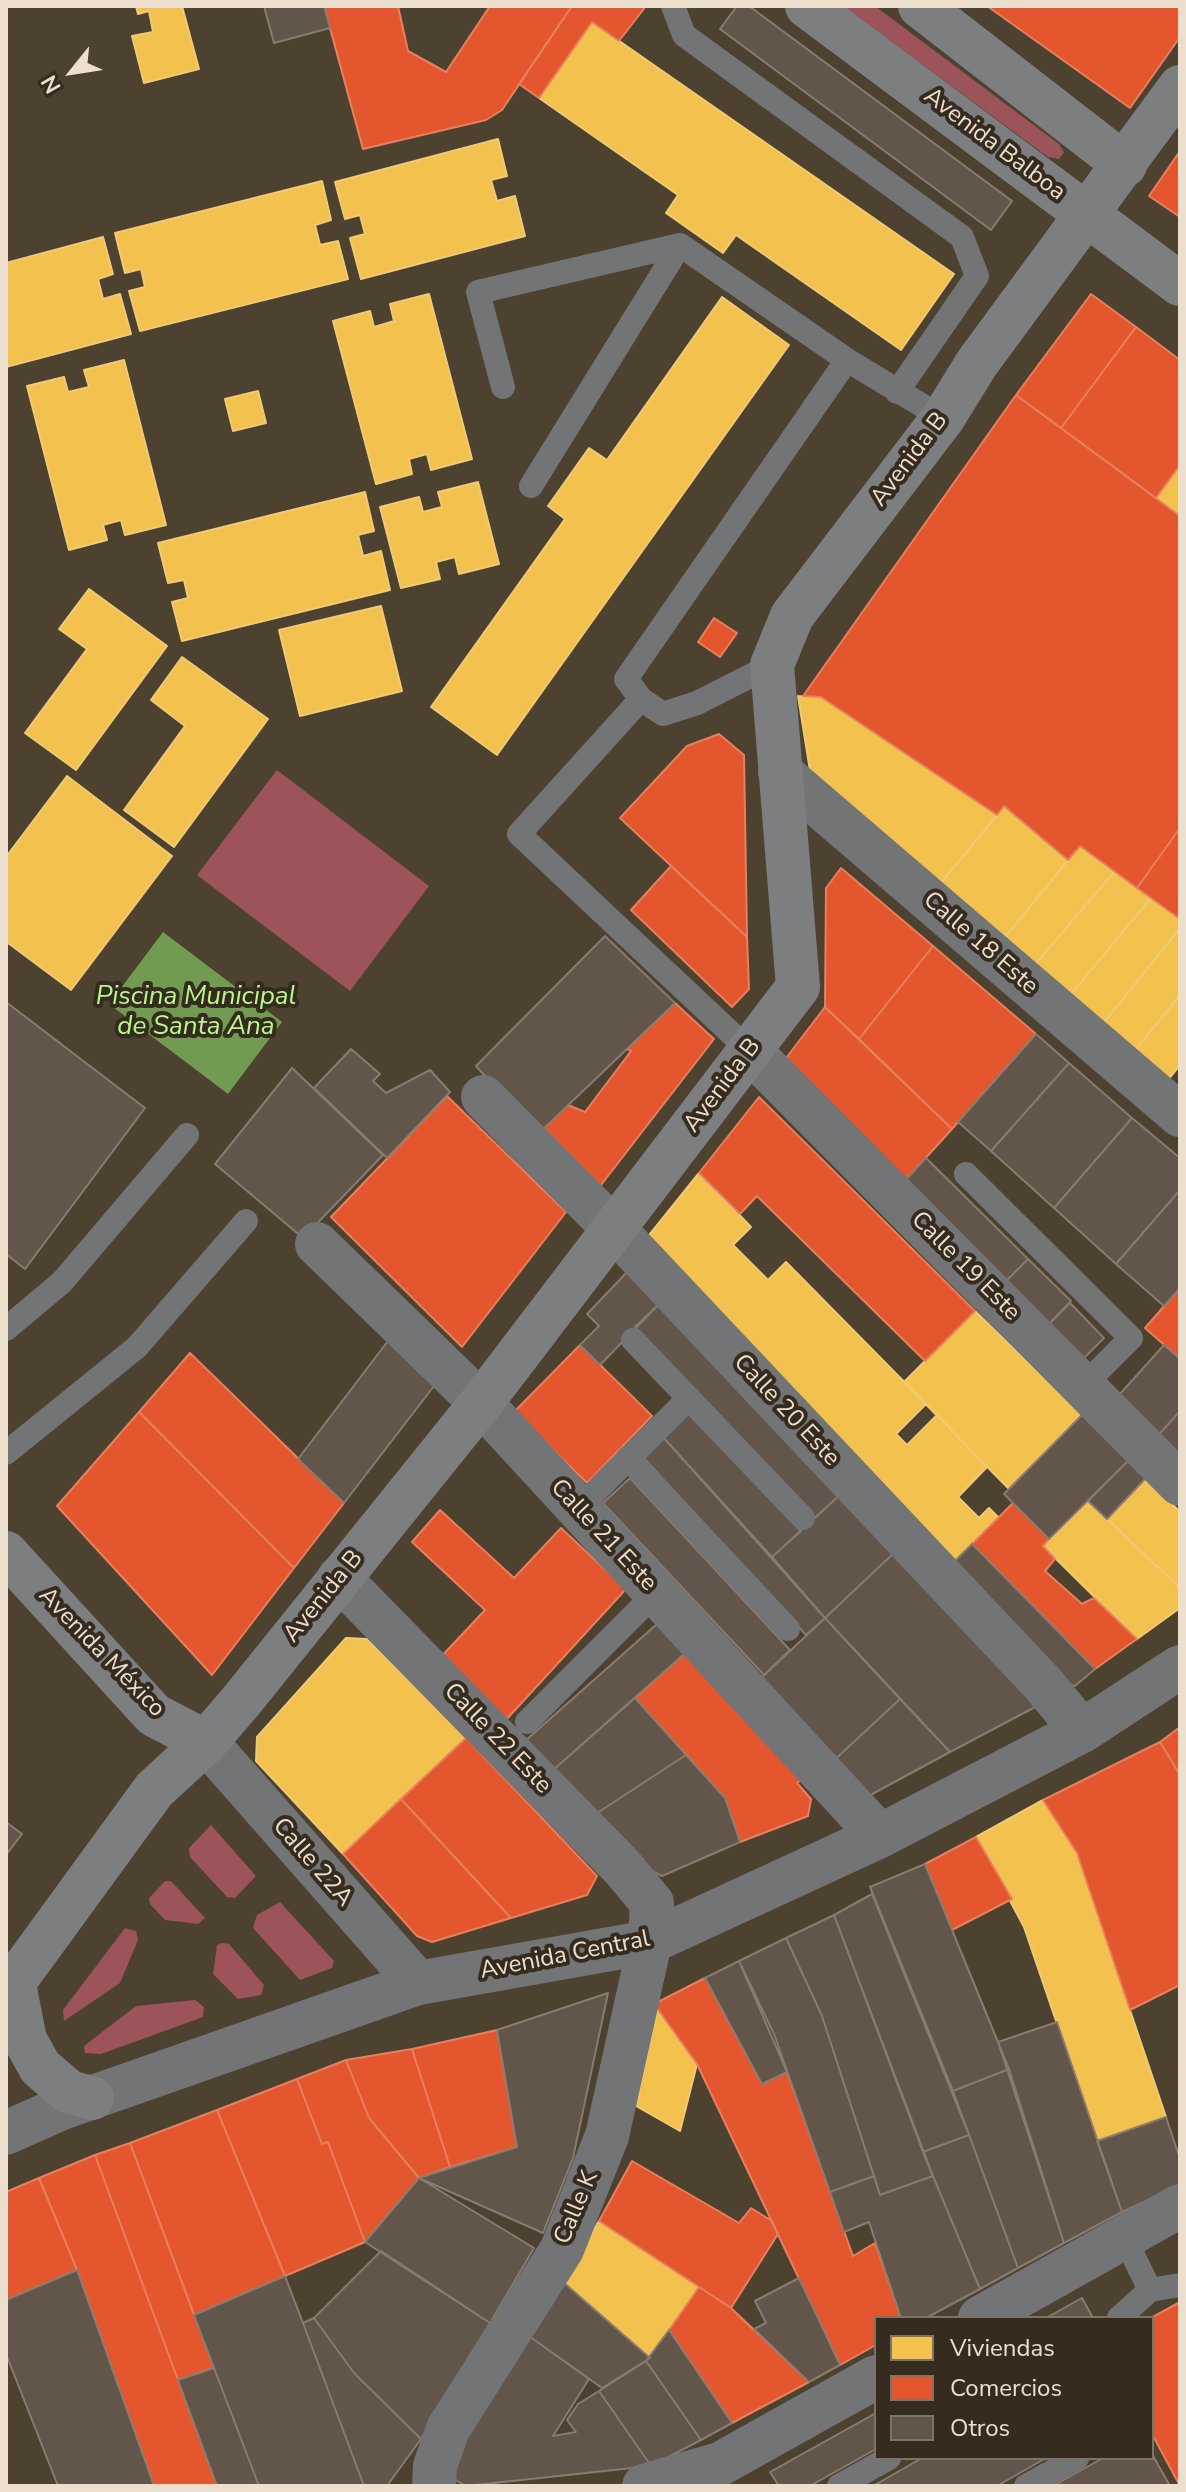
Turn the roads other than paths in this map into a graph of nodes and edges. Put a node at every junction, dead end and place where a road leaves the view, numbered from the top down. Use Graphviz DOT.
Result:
graph roads {
  1 [pos="673,6"];
  2 [pos="807,6"];
  3 [pos="920,6"];
  4 [pos="1180,87"];
  5 [pos="1125,165"];
  6 [pos="1088,215"];
  7 [pos="680,245"];
  8 [pos="1180,284"];
  9 [pos="847,360"];
  10 [pos="503,387"];
  11 [pos="897,392"];
  12 [pos="943,418"];
  13 [pos="531,486"];
  14 [pos="772,665"];
  15 [pos="641,699"];
  16 [pos="780,772"];
  17 [pos="750,1051"];
  18 [pos="483,1097"];
  19 [pos="1180,1115"];
  20 [pos="187,1135"];
  21 [pos="966,1174"];
  22 [pos="246,1221"];
  23 [pos="614,1229"];
  24 [pos="317,1244"];
  25 [pos="6,1329"];
  26 [pos="633,1340"];
  27 [pos="1083,1386"];
  28 [pos="689,1398"];
  29 [pos="481,1403"];
  30 [pos="6,1453"];
  31 [pos="628,1458"];
  32 [pos="1180,1484"];
  33 [pos="578,1509"];
  34 [pos="803,1518"];
  35 [pos="6,1553"];
  36 [pos="339,1578"];
  37 [pos="656,1593"];
  38 [pos="788,1629"];
  39 [pos="1180,1667"];
  40 [pos="527,1722"];
  41 [pos="1082,1731"];
  42 [pos="206,1742"];
  43 [pos="880,1836"];
  44 [pos="651,1923"];
  45 [pos="418,1983"];
  46 [pos="10,1989"];
  47 [pos="92,2098"];
  48 [pos="6,2133"];
  49 [pos="1180,2206"];
  50 [pos="1124,2237"];
  51 [pos="1180,2285"];
  52 [pos="1150,2290"];
  53 [pos="984,2316"];
  54 [pos="1121,2316"];
  55 [pos="874,2378"];
  56 [pos="885,2460"];
  57 [pos="1073,2460"];
  58 [pos="726,2475"];
  59 [pos="434,2486"];
  60 [pos="644,2486"];
  61 [pos="839,2486"];
  62 [pos="1026,2486"];
  1 -- 11 [label="lane"];
  2 -- 6 [label="street, Avenida Balboa"];
  3 -- 5 [label="street"];
  4 -- 5 [label="street, Avenida B"];
  5 -- 6 [label="street, Avenida B"];
  6 -- 8 [label="street, Avenida Balboa"];
  6 -- 12 [label="street, Avenida B"];
  7 -- 9 [label="lane"];
  7 -- 10 [label="lane"];
  7 -- 13 [label="lane"];
  9 -- 11 [label="lane"];
  9 -- 15 [label="lane"];
  11 -- 12 [label="lane"];
  12 -- 14 [label="street, Avenida B"];
  14 -- 15 [label="lane"];
  14 -- 16 [label="street, Avenida B"];
  15 -- 17 [label="lane"];
  16 -- 17 [label="street, Avenida B"];
  16 -- 19 [label="street, Calle 18 Este"];
  17 -- 23 [label="street, Avenida B"];
  17 -- 27 [label="street, Calle 19 Este"];
  18 -- 23 [label="street, Calle 20 Este"];
  20 -- 25 [label="lane"];
  21 -- 27 [label="lane"];
  22 -- 30 [label="lane"];
  23 -- 29 [label="street, Avenida B"];
  23 -- 41 [label="street, Calle 20 Este"];
  24 -- 29 [label="street, Calle 21 Este"];
  26 -- 28 [label="lane"];
  27 -- 32 [label="street, Calle 19 Este"];
  28 -- 31 [label="lane"];
  28 -- 34 [label="lane"];
  29 -- 33 [label="street, Calle 21 Este"];
  29 -- 36 [label="street, Avenida B"];
  31 -- 33 [label="lane"];
  31 -- 38 [label="lane"];
  33 -- 37 [label="street, Calle 21 Este"];
  35 -- 42 [label="street, Avenida México"];
  36 -- 42 [label="street, Avenida B"];
  36 -- 44 [label="street, Calle 22 Este"];
  37 -- 40 [label="lane"];
  37 -- 43 [label="street, Calle 21 Este"];
  39 -- 41 [label="street, Avenida Central"];
  41 -- 43 [label="street, Avenida Central"];
  42 -- 45 [label="street, Calle 22A"];
  42 -- 46 [label="street, Avenida B"];
  43 -- 44 [label="street, Avenida Central"];
  44 -- 45 [label="street, Avenida Central"];
  44 -- 59 [label="street, Calle K"];
  45 -- 47 [label="street, Avenida Central"];
  46 -- 47 [label="street"];
  47 -- 48 [label="street, Avenida Central"];
  49 -- 50 [label="street"];
  50 -- 52 [label="lane"];
  50 -- 53 [label="street"];
  51 -- 52 [label="lane"];
  52 -- 54 [label="lane"];
  55 -- 58 [label="street"];
  56 -- 61 [label="lane"];
  57 -- 62 [label="lane"];
  58 -- 60 [label="street"];
}
